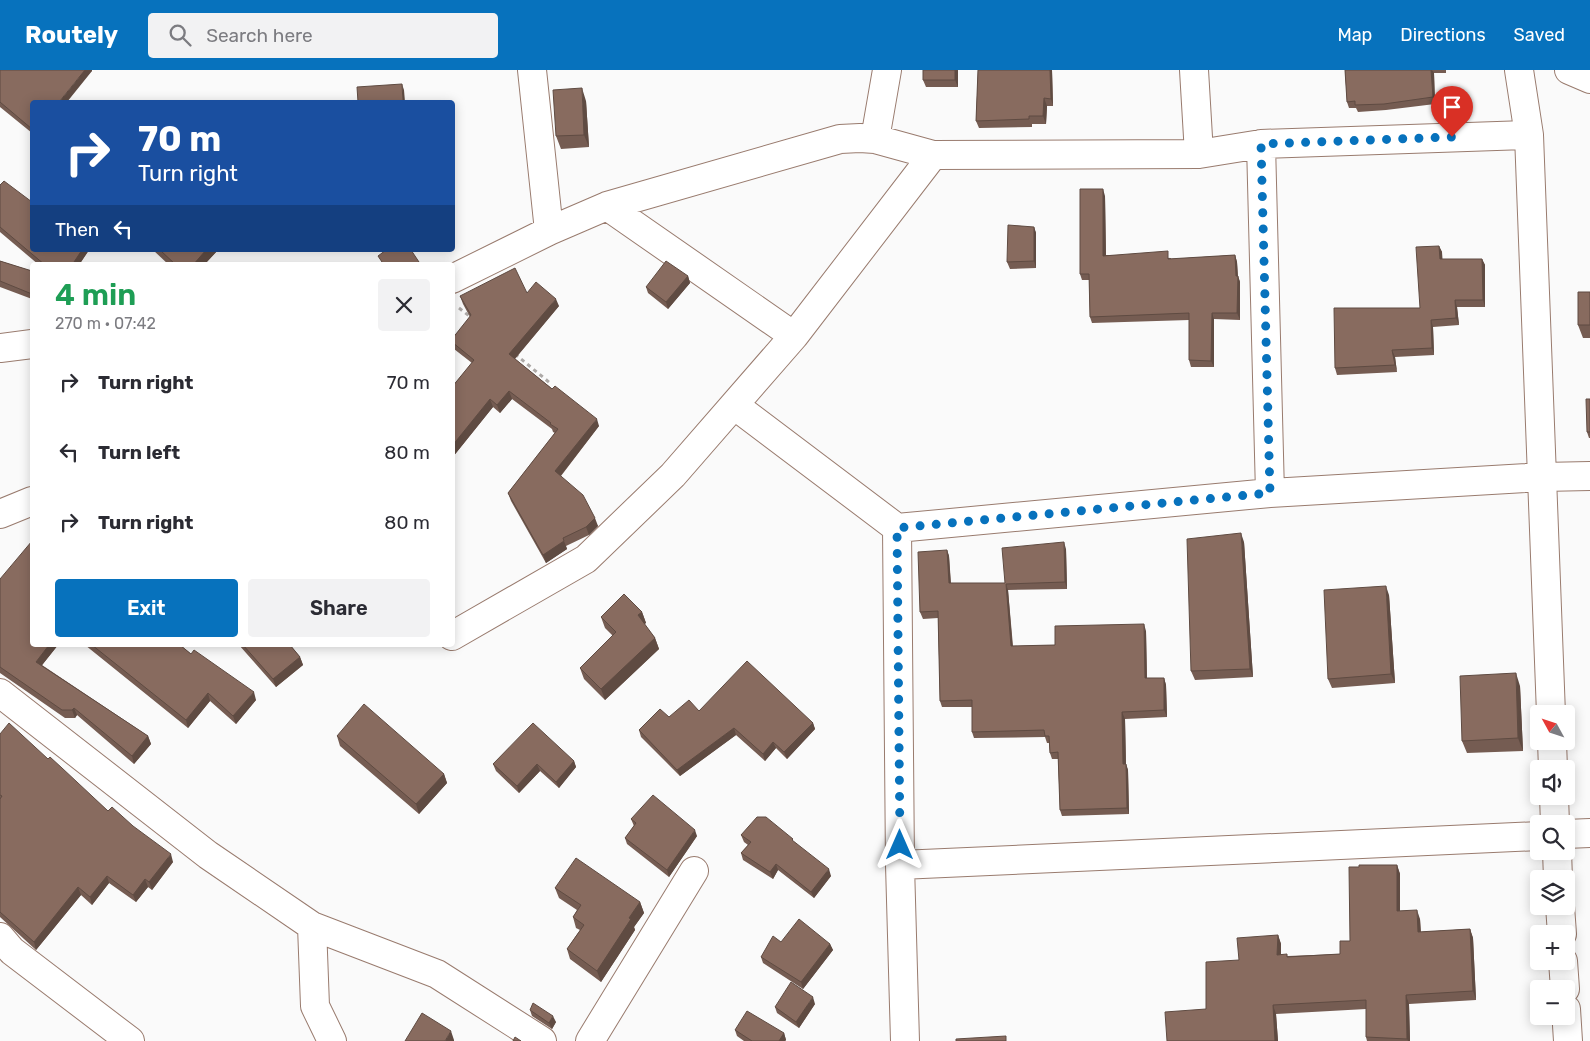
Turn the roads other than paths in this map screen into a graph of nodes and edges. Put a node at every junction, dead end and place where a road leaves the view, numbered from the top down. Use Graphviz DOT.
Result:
graph roads {
  1 [pos="532,70"];
  2 [pos="887,70"];
  3 [pos="1194,70"];
  4 [pos="1519,70"];
  5 [pos="1569,70"];
  6 [pos="1590,78"];
  7 [pos="1529,135"];
  8 [pos="875,139"];
  9 [pos="1261,144"];
  10 [pos="1199,154"];
  11 [pos="933,155"];
  12 [pos="607,206"];
  13 [pos="549,231"];
  14 [pos="455,278"];
  15 [pos="794,336"];
  16 [pos="30,344"];
  17 [pos="0,348"];
  18 [pos="734,405"];
  19 [pos="1590,476"];
  20 [pos="1542,477"];
  21 [pos="1270,493"];
  22 [pos="30,502"];
  23 [pos="0,514"];
  24 [pos="897,528"];
  25 [pos="455,634"];
  26 [pos="0,693"];
  27 [pos="1551,705"];
  28 [pos="1590,833"];
  29 [pos="1575,834"];
  30 [pos="1530,836"];
  31 [pos="900,864"];
  32 [pos="694,871"];
  33 [pos="312,926"];
  34 [pos="0,937"];
  35 [pos="1567,1025"];
  36 [pos="130,1041"];
  37 [pos="332,1041"];
  38 [pos="542,1041"];
  39 [pos="590,1041"];
  40 [pos="905,1041"];
  41 [pos="1568,1041"];
  1 -- 13 [label="street"];
  2 -- 8 [label="street"];
  3 -- 10 [label="street"];
  4 -- 7 [label="street"];
  5 -- 6 [label="street"];
  7 -- 9 [label="street"];
  7 -- 20 [label="street"];
  8 -- 11 [label="street"];
  8 -- 12 [label="street"];
  9 -- 10 [label="street"];
  9 -- 21 [label="street"];
  10 -- 11 [label="street"];
  11 -- 15 [label="street"];
  12 -- 13 [label="street"];
  12 -- 15 [label="street"];
  13 -- 14 [label="street"];
  15 -- 18 [label="street"];
  16 -- 17 [label="street"];
  18 -- 24 [label="street"];
  18 -- 25 [label="street"];
  19 -- 20 [label="street"];
  20 -- 21 [label="street"];
  20 -- 27 [label="street"];
  21 -- 24 [label="street"];
  22 -- 23 [label="street"];
  24 -- 31 [label="street"];
  26 -- 33 [label="street"];
  28 -- 29 [label="street"];
  30 -- 31 [label="street"];
  31 -- 40 [label="street"];
  32 -- 39 [label="street"];
  33 -- 37 [label="street"];
  33 -- 38 [label="street"];
  34 -- 36 [label="street"];
  35 -- 41 [label="street"];
}
